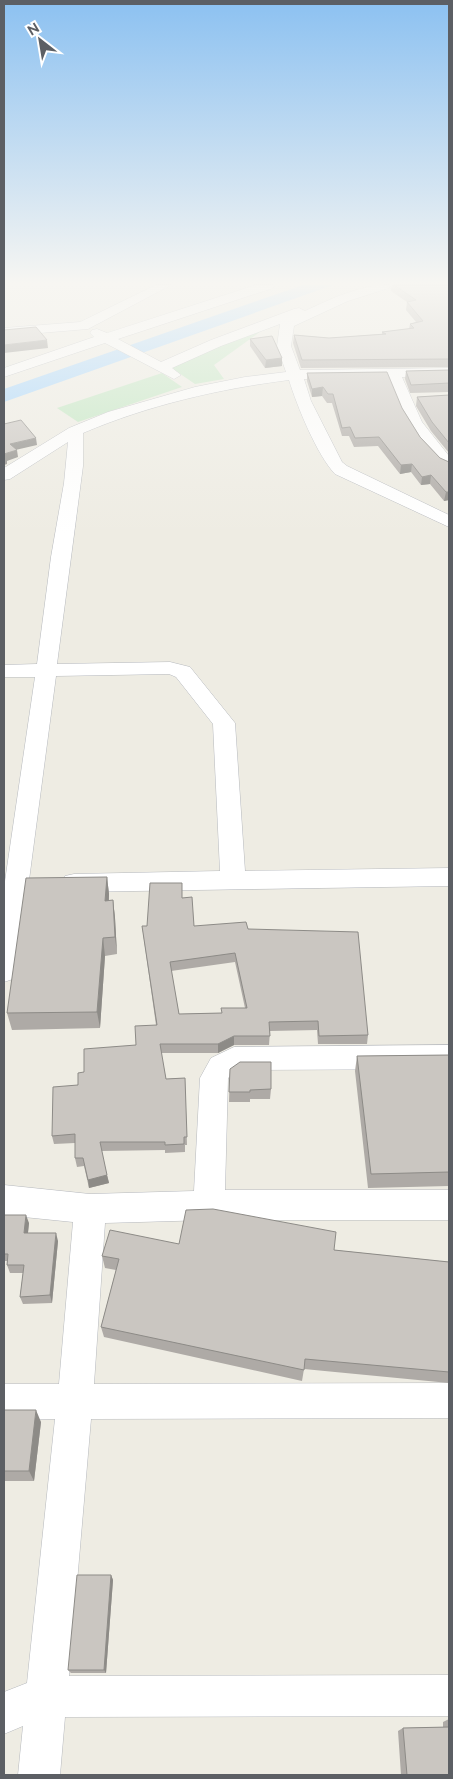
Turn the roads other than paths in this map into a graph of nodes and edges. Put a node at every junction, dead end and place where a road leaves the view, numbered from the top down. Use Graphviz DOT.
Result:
graph roads {
  1 [pos="19,368"];
  2 [pos="160,368"];
  3 [pos="292,368"];
  4 [pos="393,372"];
  5 [pos="449,372"];
  6 [pos="4,373"];
  7 [pos="294,375"];
  8 [pos="195,392"];
  9 [pos="421,399"];
  10 [pos="402,400"];
  11 [pos="74,431"];
  12 [pos="449,465"];
  13 [pos="4,475"];
  14 [pos="449,522"];
  15 [pos="46,670"];
  16 [pos="4,671"];
  17 [pos="449,877"];
  18 [pos="233,880"];
  19 [pos="26,884"];
  20 [pos="4,970"];
  21 [pos="449,1057"];
  22 [pos="4,1200"];
  23 [pos="209,1205"];
  24 [pos="449,1205"];
  25 [pos="90,1209"];
  26 [pos="75,1401"];
  27 [pos="449,1401"];
  28 [pos="4,1402"];
  29 [pos="449,1696"];
  30 [pos="45,1697"];
  31 [pos="4,1713"];
  32 [pos="39,1775"];
  1 -- 6 [label="street"];
  2 -- 8 [label="street"];
  3 -- 7 [label="street"];
  4 -- 5 [label="street"];
  4 -- 7 [label="street"];
  4 -- 10 [label="street"];
  7 -- 8 [label="street"];
  7 -- 14 [label="street"];
  8 -- 11 [label="street"];
  9 -- 10 [label="street"];
  10 -- 12 [label="street"];
  11 -- 13 [label="street"];
  11 -- 15 [label="street"];
  15 -- 16 [label="street"];
  15 -- 18 [label="street"];
  15 -- 19 [label="street"];
  17 -- 18 [label="street"];
  18 -- 19 [label="street"];
  19 -- 20 [label="street"];
  21 -- 23 [label="street"];
  22 -- 25 [label="street"];
  23 -- 24 [label="street"];
  23 -- 25 [label="street"];
  25 -- 26 [label="street"];
  26 -- 27 [label="street"];
  26 -- 28 [label="street"];
  26 -- 30 [label="street"];
  29 -- 30 [label="street"];
  30 -- 31 [label="street"];
  30 -- 32 [label="street"];
}
